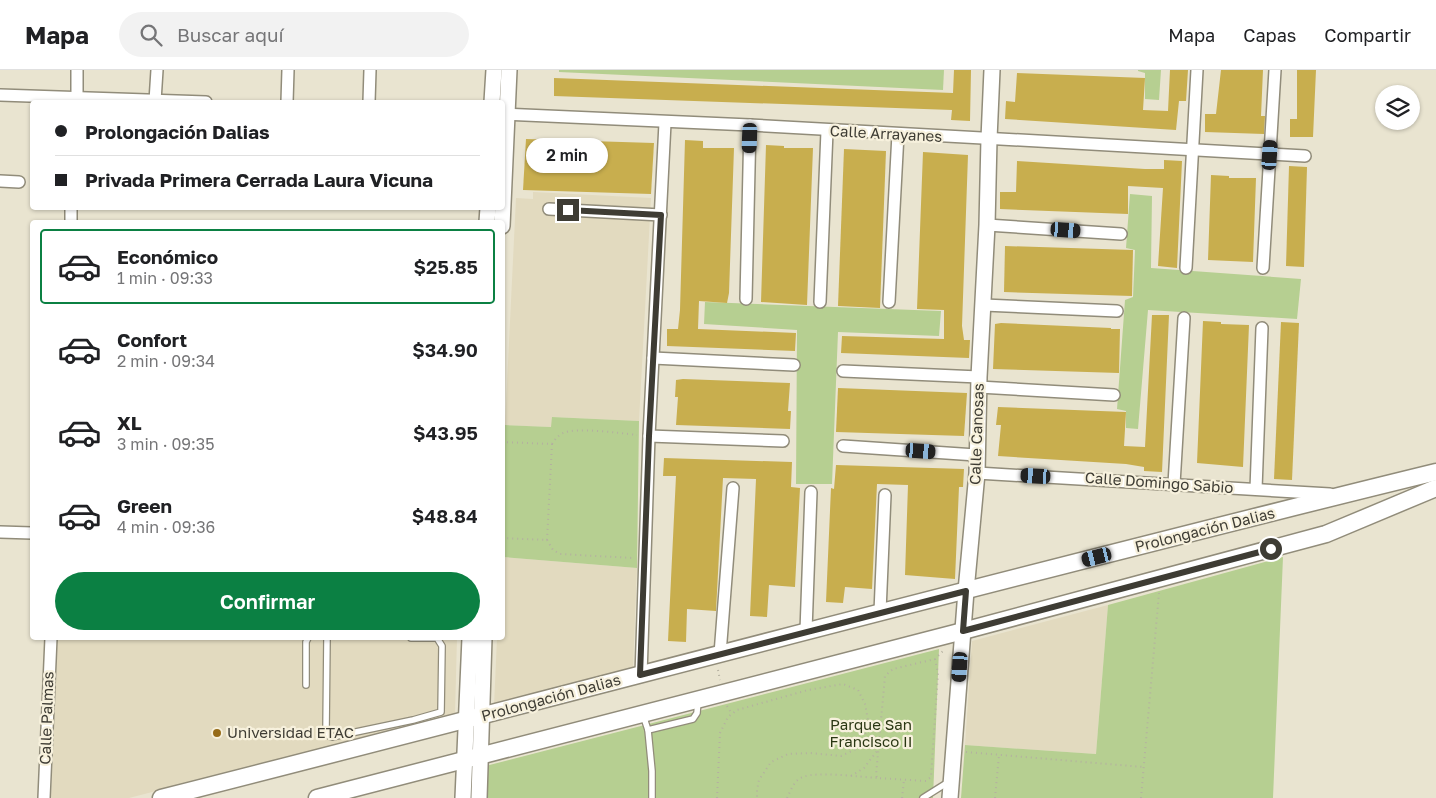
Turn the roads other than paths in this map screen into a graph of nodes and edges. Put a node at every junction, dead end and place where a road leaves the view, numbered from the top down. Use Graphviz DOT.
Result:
graph roads {
  1 [pos="77,70"];
  2 [pos="157,70"];
  3 [pos="288,70"];
  4 [pos="370,70"];
  5 [pos="494,70"];
  6 [pos="509,70"];
  7 [pos="992,70"];
  8 [pos="1197,70"];
  9 [pos="1275,70"];
  10 [pos="0,95"];
  11 [pos="77,100"];
  12 [pos="155,100"];
  13 [pos="287,100"];
  14 [pos="369,100"];
  15 [pos="492,100"];
  16 [pos="505,114"];
  17 [pos="665,122"];
  18 [pos="750,125"];
  19 [pos="827,131"];
  20 [pos="898,134"];
  21 [pos="989,139"];
  22 [pos="1192,150"];
  23 [pos="1270,155"];
  24 [pos="1305,156"];
  25 [pos="0,180"];
  26 [pos="19,182"];
  27 [pos="549,209"];
  28 [pos="661,215"];
  29 [pos="987,225"];
  30 [pos="1121,234"];
  31 [pos="1186,268"];
  32 [pos="1263,268"];
  33 [pos="746,299"];
  34 [pos="820,302"];
  35 [pos="889,302"];
  36 [pos="984,305"];
  37 [pos="1117,311"];
  38 [pos="1184,318"];
  39 [pos="1262,328"];
  40 [pos="653,358"];
  41 [pos="794,365"];
  42 [pos="843,370"];
  43 [pos="979,382"];
  44 [pos="1114,395"];
  45 [pos="649,436"];
  46 [pos="783,441"];
  47 [pos="843,446"];
  48 [pos="976,455"];
  49 [pos="1436,472"];
  50 [pos="977,473"];
  51 [pos="1174,484"];
  52 [pos="732,488"];
  53 [pos="1436,488"];
  54 [pos="1256,490"];
  55 [pos="811,492"];
  56 [pos="885,495"];
  57 [pos="1342,495"];
  58 [pos="0,532"];
  59 [pos="30,533"];
  60 [pos="966,591"];
  61 [pos="880,612"];
  62 [pos="806,631"];
  63 [pos="963,631"];
  64 [pos="51,640"];
  65 [pos="307,640"];
  66 [pos="327,640"];
  67 [pos="438,640"];
  68 [pos="470,640"];
  69 [pos="484,640"];
  70 [pos="718,654"];
  71 [pos="640,675"];
  72 [pos="306,685"];
  73 [pos="698,699"];
  74 [pos="643,713"];
  75 [pos="473,719"];
  76 [pos="648,730"];
  77 [pos="481,755"];
  78 [pos="464,760"];
  79 [pos="952,779"];
  80 [pos="350,794"];
  81 [pos="44,798"];
  82 [pos="161,798"];
  83 [pos="317,798"];
  84 [pos="463,798"];
  85 [pos="479,798"];
  86 [pos="652,798"];
  87 [pos="923,798"];
  88 [pos="950,798"];
  1 -- 11 [label="street"];
  2 -- 12 [label="street"];
  3 -- 13 [label="street"];
  4 -- 14 [label="street"];
  5 -- 15 [label="street"];
  6 -- 16 [label="street"];
  7 -- 21 [label="street, Calle Canosas"];
  8 -- 22 [label="street"];
  9 -- 23 [label="street"];
  10 -- 11 [label="street"];
  16 -- 17 [label="street, Calle Arrayanes"];
  17 -- 18 [label="street, Calle Arrayanes"];
  17 -- 28 [label="street"];
  18 -- 19 [label="street, Calle Arrayanes"];
  18 -- 33 [label="street"];
  19 -- 20 [label="street, Calle Arrayanes"];
  19 -- 34 [label="street"];
  20 -- 21 [label="street, Calle Arrayanes"];
  20 -- 35 [label="street"];
  21 -- 22 [label="street, Calle Arrayanes"];
  21 -- 29 [label="street, Calle Canosas"];
  22 -- 23 [label="street, Calle Arrayanes"];
  22 -- 31 [label="street"];
  23 -- 24 [label="street, Calle Arrayanes"];
  23 -- 32 [label="street"];
  25 -- 26 [label="street"];
  27 -- 28 [label="street"];
  28 -- 40 [label="street"];
  29 -- 30 [label="street"];
  29 -- 36 [label="street, Calle Canosas"];
  36 -- 37 [label="street"];
  36 -- 43 [label="street, Calle Canosas"];
  38 -- 51 [label="street"];
  39 -- 54 [label="street"];
  40 -- 41 [label="street"];
  40 -- 45 [label="street"];
  42 -- 43 [label="street"];
  43 -- 44 [label="street"];
  43 -- 48 [label="street, Calle Canosas"];
  45 -- 46 [label="street"];
  45 -- 71 [label="street"];
  47 -- 48 [label="street"];
  48 -- 50 [label="street, Calle Canosas"];
  49 -- 57 [label="main road, Prolongación Dalias"];
  50 -- 51 [label="street, Calle Domingo Sabio"];
  50 -- 60 [label="street, Calle Canosas"];
  51 -- 54 [label="street, Calle Domingo Sabio"];
  52 -- 70 [label="street"];
  53 -- 63 [label="main road"];
  54 -- 57 [label="street, Calle Domingo Sabio"];
  55 -- 62 [label="street"];
  56 -- 61 [label="street"];
  57 -- 60 [label="main road, Prolongación Dalias"];
  58 -- 59 [label="street"];
  60 -- 61 [label="main road, Prolongación Dalias"];
  60 -- 63 [label="street, Calle Canosas"];
  61 -- 62 [label="main road, Prolongación Dalias"];
  62 -- 70 [label="main road, Prolongación Dalias"];
  63 -- 73 [label="main road"];
  63 -- 79 [label="street, Calle Canosas"];
  64 -- 81 [label="street, Calle Palmas"];
  65 -- 72 [label="lane"];
  66 -- 67 [label="lane"];
  68 -- 75 [label="street"];
  69 -- 75 [label="street"];
  70 -- 71 [label="main road, Prolongación Dalias"];
  71 -- 75 [label="main road, Prolongación Dalias"];
  73 -- 74 [label="main road"];
  73 -- 76 [label="lane"];
  74 -- 76 [label="lane"];
  74 -- 77 [label="main road"];
  75 -- 77 [label="street"];
  75 -- 78 [label="street"];
  75 -- 82 [label="main road, Prolongación Dalias"];
  76 -- 86 [label="lane"];
  77 -- 78 [label="main road"];
  77 -- 85 [label="street"];
  78 -- 80 [label="main road"];
  78 -- 84 [label="street"];
  79 -- 87 [label="lane"];
  79 -- 88 [label="street, Calle Canosas"];
  80 -- 83 [label="main road"];
}
